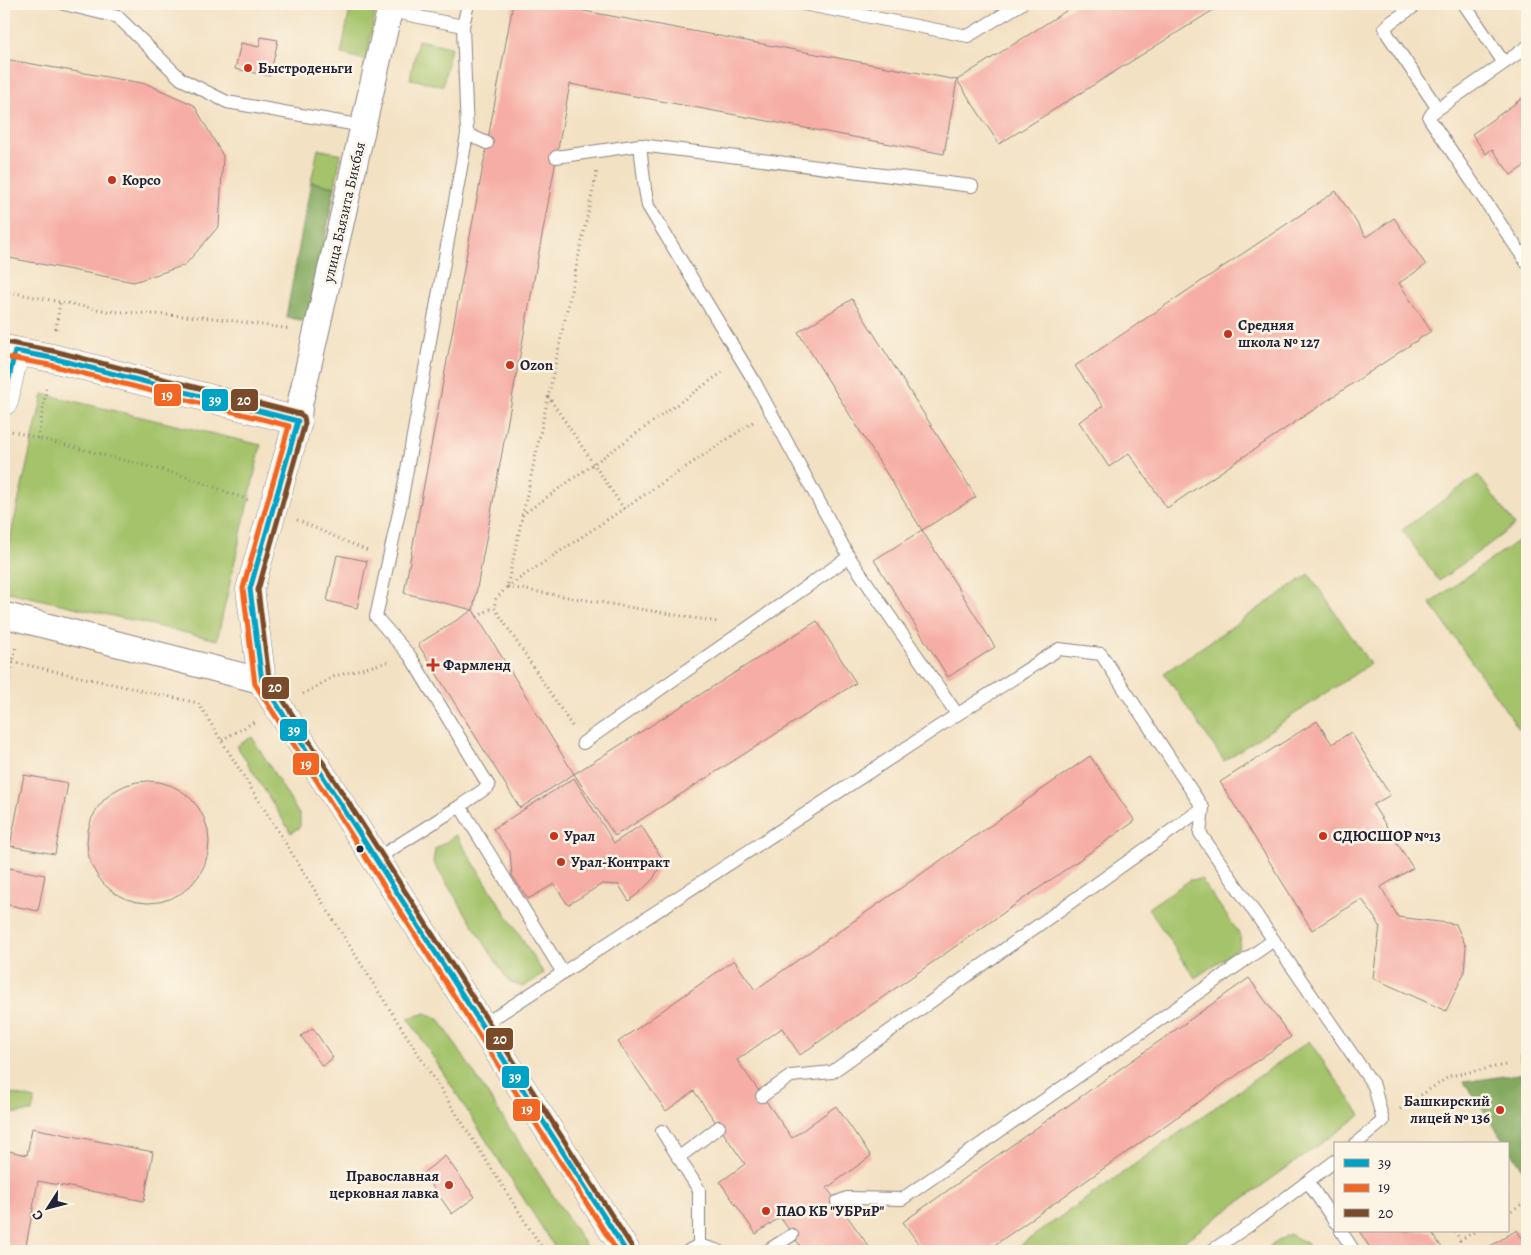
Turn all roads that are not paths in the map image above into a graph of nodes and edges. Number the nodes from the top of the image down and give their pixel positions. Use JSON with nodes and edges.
{"nodes":[{"id":1,"x":64,"y":4,"type":"edge"},
{"id":2,"x":468,"y":4,"type":"edge"},
{"id":3,"x":803,"y":4,"type":"edge"},
{"id":4,"x":1418,"y":4,"type":"edge"},
{"id":5,"x":1464,"y":4,"type":"edge"},
{"id":6,"x":1013,"y":6,"type":"edge"},
{"id":7,"x":390,"y":7,"type":"edge"},
{"id":8,"x":463,"y":26,"type":"junction"},
{"id":9,"x":1527,"y":47,"type":"edge"},
{"id":10,"x":1504,"y":63,"type":"junction"},
{"id":11,"x":1438,"y":109,"type":"junction"},
{"id":12,"x":363,"y":126,"type":"junction"},
{"id":13,"x":467,"y":134,"type":"junction"},
{"id":14,"x":487,"y":143,"type":"dead end"},
{"id":15,"x":640,"y":145,"type":"junction"},
{"id":16,"x":556,"y":157,"type":"dead end"},
{"id":17,"x":972,"y":186,"type":"dead end"},
{"id":18,"x":1525,"y":256,"type":"edge"},
{"id":19,"x":9,"y":350,"type":"edge"},
{"id":20,"x":4,"y":402,"type":"edge"},
{"id":21,"x":298,"y":421,"type":"junction"},
{"id":22,"x":849,"y":556,"type":"junction"},
{"id":23,"x":12,"y":617,"type":"edge"},
{"id":24,"x":262,"y":681,"type":"junction"},
{"id":25,"x":957,"y":714,"type":"junction"},
{"id":26,"x":583,"y":743,"type":"road end"},
{"id":27,"x":460,"y":806,"type":"junction"},
{"id":28,"x":1203,"y":808,"type":"junction"},
{"id":29,"x":376,"y":859,"type":"junction"},
{"id":30,"x":1274,"y":940,"type":"junction"},
{"id":31,"x":563,"y":973,"type":"junction"},
{"id":32,"x":482,"y":1026,"type":"junction"},
{"id":33,"x":762,"y":1096,"type":"dead end"},
{"id":34,"x":719,"y":1127,"type":"dead end"},
{"id":35,"x":662,"y":1132,"type":"dead end"},
{"id":36,"x":1357,"y":1142,"type":"edge"},
{"id":37,"x":678,"y":1158,"type":"junction"},
{"id":38,"x":1334,"y":1162,"type":"edge"},
{"id":39,"x":1308,"y":1182,"type":"junction"},
{"id":40,"x":837,"y":1202,"type":"dead end"},
{"id":41,"x":1334,"y":1221,"type":"edge"},
{"id":42,"x":1342,"y":1232,"type":"edge"},
{"id":43,"x":792,"y":1235,"type":"dead end"},
{"id":44,"x":693,"y":1248,"type":"edge"},
{"id":45,"x":626,"y":1251,"type":"edge"},
{"id":46,"x":719,"y":1251,"type":"edge"},
{"id":47,"x":767,"y":1251,"type":"edge"},
{"id":48,"x":1211,"y":1251,"type":"edge"},
{"id":49,"x":1354,"y":1251,"type":"edge"}],
"edges":[{"from":1,"to":12,"type":"lane"},
{"from":2,"to":8,"type":"lane"},
{"from":3,"to":6,"type":"lane"},
{"from":4,"to":11,"type":"lane"},
{"from":5,"to":10,"type":"lane"},
{"from":7,"to":8,"type":"lane"},
{"from":7,"to":12,"type":"street","name":"улица Баязита Бикбая"},
{"from":8,"to":13,"type":"lane"},
{"from":9,"to":10,"type":"lane"},
{"from":10,"to":11,"type":"lane"},
{"from":11,"to":18,"type":"lane"},
{"from":12,"to":21,"type":"street","name":"улица Баязита Бикбая"},
{"from":13,"to":14,"type":"lane"},
{"from":13,"to":27,"type":"lane"},
{"from":15,"to":16,"type":"lane"},
{"from":15,"to":17,"type":"lane"},
{"from":15,"to":22,"type":"lane"},
{"from":19,"to":20,"type":"main road"},
{"from":19,"to":21,"type":"main road"},
{"from":21,"to":24,"type":"main road"},
{"from":22,"to":25,"type":"lane"},
{"from":22,"to":26,"type":"lane"},
{"from":23,"to":24,"type":"street"},
{"from":24,"to":29,"type":"main road"},
{"from":25,"to":28,"type":"lane"},
{"from":25,"to":31,"type":"lane"},
{"from":27,"to":29,"type":"lane"},
{"from":27,"to":31,"type":"lane"},
{"from":28,"to":30,"type":"lane"},
{"from":28,"to":33,"type":"lane"},
{"from":29,"to":32,"type":"main road"},
{"from":30,"to":36,"type":"lane"},
{"from":30,"to":40,"type":"lane"},
{"from":31,"to":32,"type":"lane"},
{"from":32,"to":45,"type":"main road"},
{"from":34,"to":37,"type":"lane"},
{"from":35,"to":37,"type":"lane"},
{"from":37,"to":44,"type":"lane"},
{"from":38,"to":39,"type":"lane"},
{"from":39,"to":41,"type":"lane"},
{"from":39,"to":48,"type":"lane"},
{"from":42,"to":49,"type":"lane"},
{"from":43,"to":47,"type":"lane"},
{"from":44,"to":46,"type":"lane"}]}
